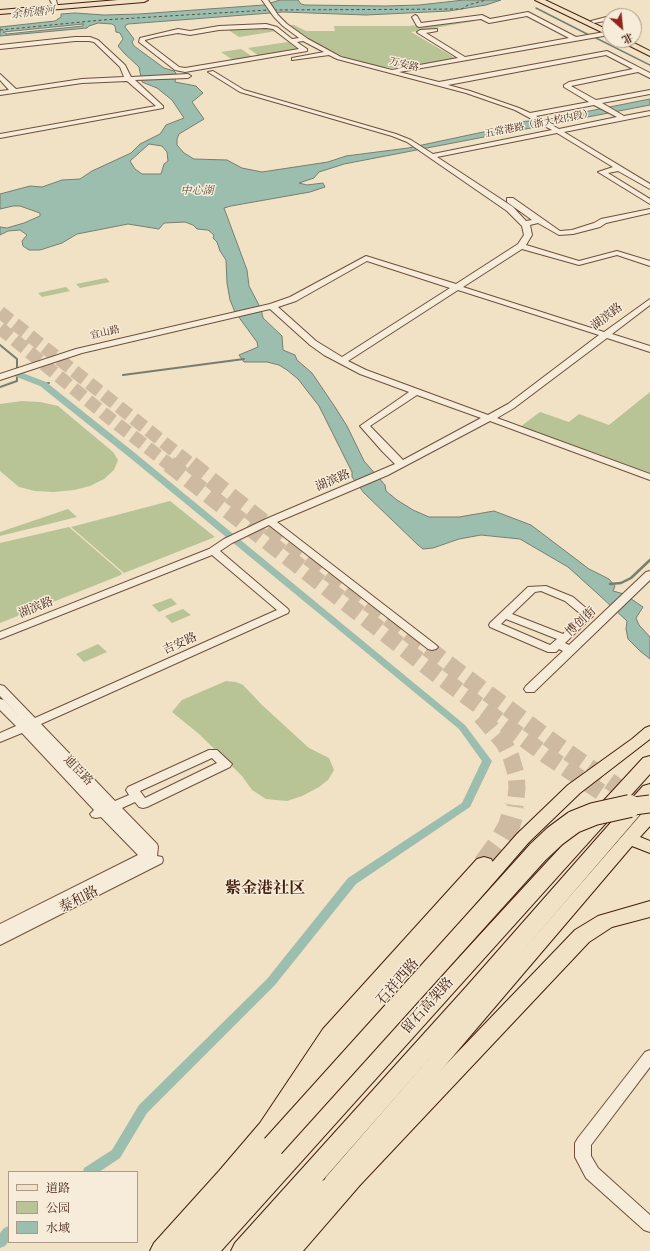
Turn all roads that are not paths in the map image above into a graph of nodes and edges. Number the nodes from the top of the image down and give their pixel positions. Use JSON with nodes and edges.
{"nodes":[{"id":1,"x":108,"y":0,"type":"edge"},
{"id":2,"x":144,"y":0,"type":"edge"},
{"id":3,"x":539,"y":0,"type":"edge"},
{"id":4,"x":549,"y":0,"type":"edge"},
{"id":5,"x":266,"y":1,"type":"edge"},
{"id":6,"x":55,"y":4,"type":"edge"},
{"id":7,"x":0,"y":9,"type":"edge"},
{"id":8,"x":563,"y":9,"type":"junction"},
{"id":9,"x":0,"y":12,"type":"edge"},
{"id":10,"x":415,"y":17,"type":"dead end"},
{"id":11,"x":602,"y":20,"type":"edge"},
{"id":12,"x":489,"y":21,"type":"junction"},
{"id":13,"x":594,"y":21,"type":"junction"},
{"id":14,"x":602,"y":26,"type":"edge"},
{"id":15,"x":602,"y":28,"type":"edge"},
{"id":16,"x":602,"y":34,"type":"edge"},
{"id":17,"x":304,"y":39,"type":"junction"},
{"id":18,"x":575,"y":39,"type":"junction"},
{"id":19,"x":291,"y":41,"type":"junction"},
{"id":20,"x":0,"y":47,"type":"edge"},
{"id":21,"x":638,"y":48,"type":"edge"},
{"id":22,"x":329,"y":53,"type":"junction"},
{"id":23,"x":650,"y":54,"type":"edge"},
{"id":24,"x":464,"y":59,"type":"junction"},
{"id":25,"x":639,"y":70,"type":"junction"},
{"id":26,"x":211,"y":72,"type":"junction"},
{"id":27,"x":390,"y":72,"type":"junction"},
{"id":28,"x":0,"y":76,"type":"edge"},
{"id":29,"x":650,"y":76,"type":"edge"},
{"id":30,"x":132,"y":78,"type":"junction"},
{"id":31,"x":437,"y":84,"type":"junction"},
{"id":32,"x":22,"y":90,"type":"junction"},
{"id":33,"x":14,"y":91,"type":"junction"},
{"id":34,"x":650,"y":92,"type":"edge"},
{"id":35,"x":0,"y":94,"type":"edge"},
{"id":36,"x":594,"y":102,"type":"junction"},
{"id":37,"x":650,"y":112,"type":"edge"},
{"id":38,"x":533,"y":116,"type":"junction"},
{"id":39,"x":623,"y":118,"type":"junction"},
{"id":40,"x":558,"y":131,"type":"junction"},
{"id":41,"x":0,"y":136,"type":"edge"},
{"id":42,"x":430,"y":154,"type":"junction"},
{"id":43,"x":620,"y":168,"type":"junction"},
{"id":44,"x":650,"y":187,"type":"edge"},
{"id":45,"x":509,"y":199,"type":"dead end"},
{"id":46,"x":650,"y":202,"type":"edge"},
{"id":47,"x":650,"y":211,"type":"edge"},
{"id":48,"x":539,"y":221,"type":"junction"},
{"id":49,"x":525,"y":223,"type":"junction"},
{"id":50,"x":521,"y":246,"type":"junction"},
{"id":51,"x":650,"y":264,"type":"edge"},
{"id":52,"x":458,"y":287,"type":"junction"},
{"id":53,"x":650,"y":301,"type":"edge"},
{"id":54,"x":270,"y":307,"type":"junction"},
{"id":55,"x":605,"y":335,"type":"junction"},
{"id":56,"x":650,"y":350,"type":"edge"},
{"id":57,"x":342,"y":361,"type":"junction"},
{"id":58,"x":0,"y":377,"type":"edge"},
{"id":59,"x":415,"y":392,"type":"junction"},
{"id":60,"x":489,"y":419,"type":"junction"},
{"id":61,"x":402,"y":465,"type":"junction"},
{"id":62,"x":650,"y":476,"type":"edge"},
{"id":63,"x":270,"y":521,"type":"junction"},
{"id":64,"x":213,"y":551,"type":"junction"},
{"id":65,"x":650,"y":574,"type":"edge"},
{"id":66,"x":505,"y":615,"type":"junction"},
{"id":67,"x":0,"y":636,"type":"edge"},
{"id":68,"x":561,"y":641,"type":"junction"},
{"id":69,"x":432,"y":647,"type":"dead end"},
{"id":70,"x":571,"y":650,"type":"junction"},
{"id":71,"x":0,"y":689,"type":"edge"},
{"id":72,"x":530,"y":689,"type":"dead end"},
{"id":73,"x":0,"y":703,"type":"edge"},
{"id":74,"x":27,"y":726,"type":"junction"},
{"id":75,"x":650,"y":731,"type":"edge"},
{"id":76,"x":0,"y":738,"type":"edge"},
{"id":77,"x":650,"y":762,"type":"edge"},
{"id":78,"x":650,"y":791,"type":"edge"},
{"id":79,"x":137,"y":796,"type":"junction"},
{"id":80,"x":650,"y":804,"type":"edge"},
{"id":81,"x":104,"y":811,"type":"junction"},
{"id":82,"x":650,"y":815,"type":"edge"},
{"id":83,"x":630,"y":839,"type":"junction"},
{"id":84,"x":650,"y":847,"type":"edge"},
{"id":85,"x":152,"y":857,"type":"junction"},
{"id":86,"x":484,"y":864,"type":"tunnel mouth"},
{"id":87,"x":650,"y":909,"type":"edge"},
{"id":88,"x":0,"y":930,"type":"edge"},
{"id":89,"x":0,"y":940,"type":"edge"},
{"id":90,"x":650,"y":1056,"type":"edge"},
{"id":91,"x":271,"y":1138,"type":"junction"},
{"id":92,"x":329,"y":1189,"type":"junction"},
{"id":93,"x":650,"y":1225,"type":"edge"},
{"id":94,"x":163,"y":1251,"type":"edge"},
{"id":95,"x":185,"y":1251,"type":"edge"},
{"id":96,"x":205,"y":1251,"type":"edge"},
{"id":97,"x":244,"y":1251,"type":"edge"},
{"id":98,"x":263,"y":1251,"type":"edge"},
{"id":99,"x":277,"y":1251,"type":"edge"},
{"id":100,"x":287,"y":1251,"type":"edge"}],
"edges":[{"from":1,"to":6,"type":"main road"},
{"from":2,"to":6,"type":"main road"},
{"from":3,"to":8,"type":"main road"},
{"from":4,"to":8,"type":"main road"},
{"from":5,"to":17,"type":"street","name":"万安路"},
{"from":6,"to":7,"type":"main road"},
{"from":6,"to":9,"type":"main road"},
{"from":8,"to":13,"type":"main road"},
{"from":8,"to":15,"type":"main road"},
{"from":10,"to":12,"type":"street"},
{"from":11,"to":13,"type":"street"},
{"from":12,"to":18,"type":"street"},
{"from":12,"to":24,"type":"street"},
{"from":13,"to":14,"type":"main road"},
{"from":16,"to":18,"type":"street"},
{"from":17,"to":19,"type":"street"},
{"from":17,"to":22,"type":"street","name":"万安路"},
{"from":18,"to":24,"type":"street"},
{"from":19,"to":19,"type":"street"},
{"from":20,"to":30,"type":"street"},
{"from":21,"to":23,"type":"main road"},
{"from":22,"to":26,"type":"street"},
{"from":22,"to":27,"type":"street","name":"万安路"},
{"from":24,"to":27,"type":"street"},
{"from":25,"to":29,"type":"street"},
{"from":25,"to":31,"type":"street"},
{"from":25,"to":36,"type":"street"},
{"from":26,"to":30,"type":"street"},
{"from":26,"to":42,"type":"street"},
{"from":27,"to":31,"type":"street","name":"万安路"},
{"from":28,"to":33,"type":"street"},
{"from":30,"to":32,"type":"street"},
{"from":30,"to":41,"type":"street"},
{"from":31,"to":38,"type":"street","name":"万安路"},
{"from":32,"to":33,"type":"street"},
{"from":32,"to":35,"type":"street"},
{"from":33,"to":35,"type":"street"},
{"from":34,"to":36,"type":"street"},
{"from":36,"to":38,"type":"street"},
{"from":36,"to":39,"type":"street"},
{"from":37,"to":39,"type":"street","name":"五常港路（浙大校内段）"},
{"from":38,"to":40,"type":"street","name":"万安路"},
{"from":39,"to":40,"type":"street","name":"五常港路（浙大校内段）"},
{"from":40,"to":42,"type":"street","name":"五常港路（浙大校内段）"},
{"from":40,"to":43,"type":"street","name":"万安路"},
{"from":42,"to":49,"type":"street"},
{"from":43,"to":44,"type":"street","name":"万安路"},
{"from":43,"to":46,"type":"street"},
{"from":45,"to":48,"type":"street"},
{"from":47,"to":48,"type":"street"},
{"from":48,"to":49,"type":"street"},
{"from":49,"to":50,"type":"street"},
{"from":50,"to":51,"type":"street"},
{"from":50,"to":52,"type":"street"},
{"from":52,"to":54,"type":"street","name":"宜山路"},
{"from":52,"to":55,"type":"street","name":"宜山路"},
{"from":52,"to":57,"type":"street"},
{"from":53,"to":55,"type":"street","name":"湖滨路"},
{"from":54,"to":57,"type":"street"},
{"from":54,"to":58,"type":"street","name":"宜山路"},
{"from":55,"to":56,"type":"street","name":"宜山路"},
{"from":55,"to":60,"type":"street","name":"湖滨路"},
{"from":57,"to":59,"type":"street"},
{"from":59,"to":60,"type":"street"},
{"from":59,"to":61,"type":"street"},
{"from":60,"to":61,"type":"street","name":"湖滨路"},
{"from":60,"to":62,"type":"street"},
{"from":61,"to":63,"type":"street","name":"湖滨路"},
{"from":63,"to":64,"type":"street","name":"湖滨路"},
{"from":63,"to":69,"type":"street"},
{"from":64,"to":67,"type":"street","name":"湖滨路"},
{"from":64,"to":74,"type":"street","name":"吉安路"},
{"from":65,"to":70,"type":"street","name":"博创街"},
{"from":66,"to":68,"type":"street"},
{"from":66,"to":68,"type":"street"},
{"from":66,"to":68,"type":"street"},
{"from":68,"to":70,"type":"street"},
{"from":70,"to":72,"type":"street","name":"博创街"},
{"from":71,"to":74,"type":"street","name":"迪臣路"},
{"from":73,"to":74,"type":"street","name":"迪臣路"},
{"from":74,"to":76,"type":"street","name":"吉安路"},
{"from":74,"to":81,"type":"street","name":"迪臣路"},
{"from":75,"to":91,"type":"main road","name":"石祥西路"},
{"from":77,"to":96,"type":"highway","name":"留石高架路"},
{"from":78,"to":97,"type":"highway","name":"留石高架路"},
{"from":79,"to":79,"type":"street"},
{"from":79,"to":81,"type":"street"},
{"from":80,"to":91,"type":"highway","bridge":true},
{"from":81,"to":85,"type":"street","name":"迪臣路"},
{"from":82,"to":83,"type":"main road"},
{"from":83,"to":84,"type":"main road"},
{"from":83,"to":92,"type":"main road"},
{"from":85,"to":88,"type":"street","name":"泰和路"},
{"from":85,"to":89,"type":"street","name":"泰和路"},
{"from":86,"to":91,"type":"highway"},
{"from":87,"to":100,"type":"highway"},
{"from":90,"to":93,"type":"street"},
{"from":91,"to":94,"type":"highway","name":"石祥西路"},
{"from":91,"to":95,"type":"highway"},
{"from":92,"to":98,"type":"highway"},
{"from":92,"to":99,"type":"main road"}]}
